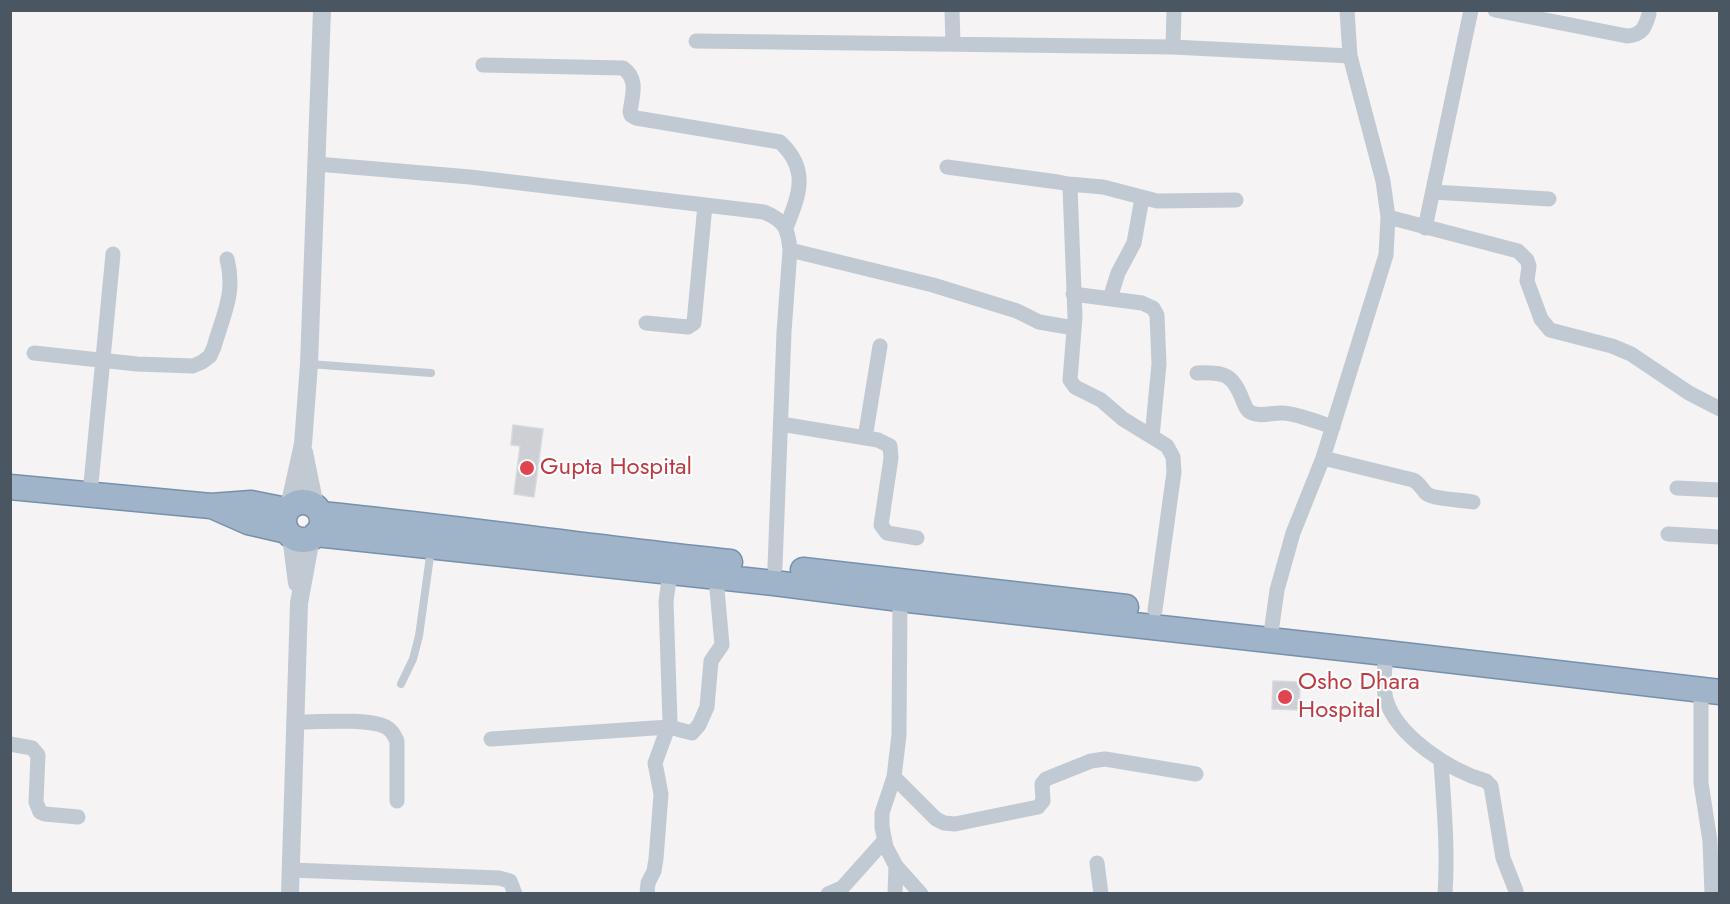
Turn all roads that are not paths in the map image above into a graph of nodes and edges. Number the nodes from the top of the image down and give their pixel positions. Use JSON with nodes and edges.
{"nodes":[{"id":1,"x":322,"y":10,"type":"edge"},
{"id":2,"x":952,"y":10,"type":"edge"},
{"id":3,"x":1174,"y":10,"type":"edge"},
{"id":4,"x":1347,"y":10,"type":"edge"},
{"id":5,"x":1472,"y":10,"type":"edge"},
{"id":6,"x":1495,"y":10,"type":"edge"},
{"id":7,"x":1533,"y":14,"type":"edge"},
{"id":8,"x":1649,"y":14,"type":"dead end"},
{"id":9,"x":696,"y":41,"type":"dead end"},
{"id":10,"x":953,"y":44,"type":"junction"},
{"id":11,"x":1173,"y":47,"type":"junction"},
{"id":12,"x":1350,"y":56,"type":"junction"},
{"id":13,"x":483,"y":65,"type":"dead end"},
{"id":14,"x":317,"y":164,"type":"junction"},
{"id":15,"x":946,"y":167,"type":"dead end"},
{"id":16,"x":1068,"y":184,"type":"junction"},
{"id":17,"x":1433,"y":192,"type":"junction"},
{"id":18,"x":1142,"y":198,"type":"junction"},
{"id":19,"x":1549,"y":199,"type":"dead end"},
{"id":20,"x":1236,"y":200,"type":"dead end"},
{"id":21,"x":705,"y":205,"type":"junction"},
{"id":22,"x":1388,"y":217,"type":"junction"},
{"id":23,"x":786,"y":228,"type":"junction"},
{"id":24,"x":1425,"y":228,"type":"junction"},
{"id":25,"x":790,"y":250,"type":"junction"},
{"id":26,"x":113,"y":254,"type":"dead end"},
{"id":27,"x":227,"y":259,"type":"dead end"},
{"id":28,"x":1073,"y":294,"type":"junction"},
{"id":29,"x":1110,"y":298,"type":"junction"},
{"id":30,"x":646,"y":323,"type":"dead end"},
{"id":31,"x":1074,"y":328,"type":"junction"},
{"id":32,"x":880,"y":346,"type":"dead end"},
{"id":33,"x":34,"y":353,"type":"dead end"},
{"id":34,"x":102,"y":361,"type":"junction"},
{"id":35,"x":309,"y":364,"type":"junction"},
{"id":36,"x":431,"y":373,"type":"dead end"},
{"id":37,"x":1197,"y":374,"type":"dead end"},
{"id":38,"x":1719,"y":409,"type":"edge"},
{"id":39,"x":781,"y":424,"type":"junction"},
{"id":40,"x":1333,"y":427,"type":"junction"},
{"id":41,"x":1152,"y":437,"type":"junction"},
{"id":42,"x":865,"y":438,"type":"junction"},
{"id":43,"x":303,"y":444,"type":"junction"},
{"id":44,"x":1323,"y":458,"type":"junction"},
{"id":45,"x":10,"y":486,"type":"edge"},
{"id":46,"x":1677,"y":488,"type":"dead end"},
{"id":47,"x":1719,"y":490,"type":"edge"},
{"id":48,"x":90,"y":494,"type":"junction"},
{"id":49,"x":1473,"y":502,"type":"dead end"},
{"id":50,"x":302,"y":522,"type":"junction"},
{"id":51,"x":1668,"y":534,"type":"dead end"},
{"id":52,"x":1719,"y":537,"type":"edge"},
{"id":53,"x":916,"y":538,"type":"dead end"},
{"id":54,"x":431,"y":546,"type":"junction"},
{"id":55,"x":775,"y":567,"type":"junction"},
{"id":56,"x":670,"y":573,"type":"junction"},
{"id":57,"x":716,"y":578,"type":"junction"},
{"id":58,"x":900,"y":599,"type":"junction"},
{"id":59,"x":1155,"y":610,"type":"junction"},
{"id":60,"x":1271,"y":632,"type":"junction"},
{"id":61,"x":1386,"y":653,"type":"junction"},
{"id":62,"x":401,"y":684,"type":"dead end"},
{"id":63,"x":1713,"y":686,"type":"edge"},
{"id":64,"x":295,"y":722,"type":"junction"},
{"id":65,"x":669,"y":727,"type":"junction"},
{"id":66,"x":490,"y":739,"type":"dead end"},
{"id":67,"x":10,"y":744,"type":"edge"},
{"id":68,"x":1441,"y":762,"type":"junction"},
{"id":69,"x":1196,"y":774,"type":"dead end"},
{"id":70,"x":894,"y":777,"type":"junction"},
{"id":71,"x":398,"y":801,"type":"dead end"},
{"id":72,"x":78,"y":817,"type":"dead end"},
{"id":73,"x":884,"y":841,"type":"junction"},
{"id":74,"x":1097,"y":863,"type":"dead end"},
{"id":75,"x":896,"y":866,"type":"junction"},
{"id":76,"x":291,"y":870,"type":"junction"},
{"id":77,"x":1516,"y":891,"type":"dead end"},
{"id":78,"x":290,"y":894,"type":"edge"},
{"id":79,"x":515,"y":894,"type":"edge"},
{"id":80,"x":647,"y":894,"type":"edge"},
{"id":81,"x":828,"y":894,"type":"edge"},
{"id":82,"x":895,"y":894,"type":"edge"},
{"id":83,"x":921,"y":894,"type":"edge"},
{"id":84,"x":1101,"y":894,"type":"edge"},
{"id":85,"x":1445,"y":894,"type":"edge"},
{"id":86,"x":1712,"y":894,"type":"edge"}],
"edges":[{"from":1,"to":14,"type":"street"},
{"from":2,"to":10,"type":"street"},
{"from":3,"to":11,"type":"street"},
{"from":4,"to":12,"type":"street"},
{"from":5,"to":17,"type":"street"},
{"from":6,"to":7,"type":"street"},
{"from":7,"to":8,"type":"street"},
{"from":9,"to":10,"type":"street"},
{"from":10,"to":11,"type":"street"},
{"from":11,"to":12,"type":"street"},
{"from":12,"to":22,"type":"street"},
{"from":13,"to":23,"type":"street"},
{"from":14,"to":21,"type":"street"},
{"from":14,"to":35,"type":"street"},
{"from":15,"to":16,"type":"street"},
{"from":16,"to":18,"type":"street"},
{"from":16,"to":28,"type":"street"},
{"from":17,"to":19,"type":"street"},
{"from":17,"to":24,"type":"street"},
{"from":18,"to":20,"type":"street"},
{"from":18,"to":29,"type":"street"},
{"from":21,"to":23,"type":"street"},
{"from":21,"to":30,"type":"street"},
{"from":22,"to":24,"type":"street"},
{"from":22,"to":40,"type":"street"},
{"from":23,"to":25,"type":"street"},
{"from":24,"to":38,"type":"street"},
{"from":25,"to":31,"type":"street"},
{"from":25,"to":39,"type":"street"},
{"from":26,"to":34,"type":"street"},
{"from":27,"to":34,"type":"street"},
{"from":28,"to":29,"type":"street"},
{"from":28,"to":31,"type":"street"},
{"from":29,"to":41,"type":"street"},
{"from":31,"to":41,"type":"street"},
{"from":32,"to":42,"type":"street"},
{"from":33,"to":34,"type":"street"},
{"from":34,"to":48,"type":"street"},
{"from":35,"to":36,"type":"lane"},
{"from":35,"to":43,"type":"street"},
{"from":37,"to":40,"type":"street"},
{"from":39,"to":42,"type":"street"},
{"from":39,"to":55,"type":"street"},
{"from":40,"to":44,"type":"street"},
{"from":41,"to":59,"type":"street"},
{"from":42,"to":53,"type":"street"},
{"from":43,"to":50,"type":"street"},
{"from":43,"to":50,"type":"street"},
{"from":44,"to":49,"type":"street"},
{"from":44,"to":60,"type":"street"},
{"from":45,"to":48,"type":"highway"},
{"from":46,"to":47,"type":"street"},
{"from":48,"to":50,"type":"highway"},
{"from":50,"to":54,"type":"highway"},
{"from":50,"to":55,"type":"highway"},
{"from":50,"to":64,"type":"street"},
{"from":51,"to":52,"type":"street"},
{"from":54,"to":56,"type":"highway"},
{"from":54,"to":62,"type":"lane"},
{"from":55,"to":59,"type":"highway"},
{"from":56,"to":57,"type":"highway"},
{"from":56,"to":65,"type":"street"},
{"from":57,"to":58,"type":"highway"},
{"from":57,"to":65,"type":"street"},
{"from":58,"to":60,"type":"highway"},
{"from":58,"to":70,"type":"street"},
{"from":59,"to":60,"type":"highway"},
{"from":60,"to":61,"type":"highway"},
{"from":60,"to":63,"type":"highway"},
{"from":61,"to":63,"type":"highway"},
{"from":61,"to":68,"type":"street"},
{"from":63,"to":86,"type":"street"},
{"from":64,"to":71,"type":"street"},
{"from":64,"to":76,"type":"street"},
{"from":65,"to":66,"type":"street"},
{"from":65,"to":80,"type":"street"},
{"from":67,"to":72,"type":"street"},
{"from":68,"to":77,"type":"street"},
{"from":68,"to":85,"type":"street"},
{"from":69,"to":70,"type":"street"},
{"from":70,"to":73,"type":"street"},
{"from":73,"to":75,"type":"street"},
{"from":73,"to":81,"type":"street"},
{"from":74,"to":84,"type":"street"},
{"from":75,"to":82,"type":"street"},
{"from":75,"to":83,"type":"street"},
{"from":76,"to":78,"type":"street"},
{"from":76,"to":79,"type":"street"}]}
